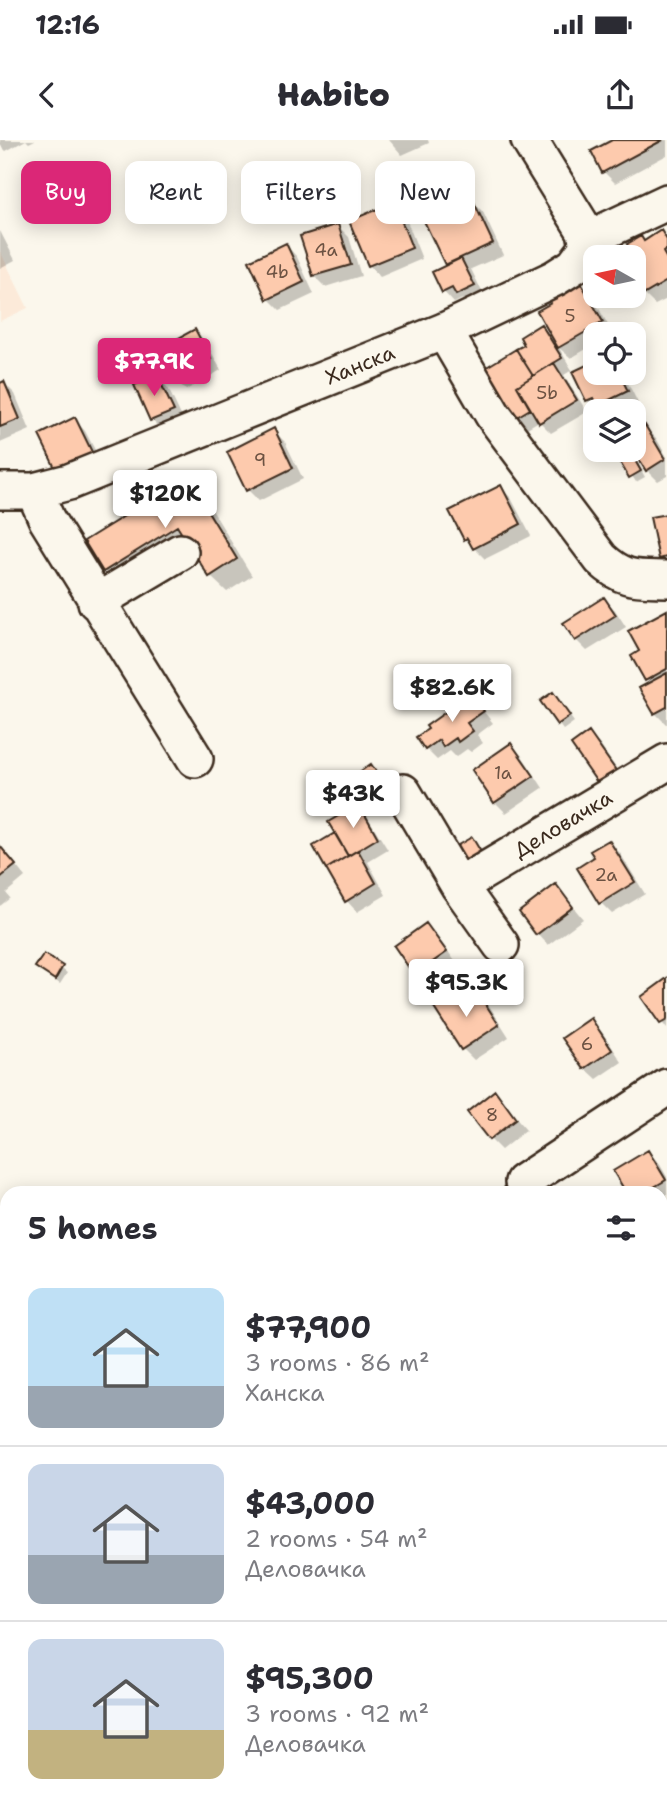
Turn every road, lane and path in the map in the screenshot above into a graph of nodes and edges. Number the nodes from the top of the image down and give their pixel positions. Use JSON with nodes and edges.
{"nodes":[{"id":1,"x":529,"y":140,"type":"edge"},
{"id":2,"x":667,"y":201,"type":"edge"},
{"id":3,"x":588,"y":239,"type":"junction"},
{"id":4,"x":444,"y":331,"type":"junction"},
{"id":5,"x":17,"y":491,"type":"edge"},
{"id":6,"x":180,"y":552,"type":"dead end"},
{"id":7,"x":667,"y":579,"type":"edge"},
{"id":8,"x":96,"y":602,"type":"junction"},
{"id":9,"x":195,"y":760,"type":"dead end"},
{"id":10,"x":667,"y":762,"type":"edge"},
{"id":11,"x":402,"y":792,"type":"dead end"},
{"id":12,"x":459,"y":886,"type":"junction"},
{"id":13,"x":501,"y":945,"type":"dead end"},
{"id":14,"x":667,"y":1087,"type":"edge"},
{"id":15,"x":523,"y":1182,"type":"dead end"}],
"edges":[{"from":1,"to":3,"type":"street"},
{"from":2,"to":3,"type":"street"},
{"from":3,"to":4,"type":"street","name":"Ханска"},
{"from":4,"to":5,"type":"street","name":"Ханска"},
{"from":4,"to":7,"type":"street"},
{"from":5,"to":8,"type":"street"},
{"from":6,"to":8,"type":"street"},
{"from":8,"to":9,"type":"street"},
{"from":10,"to":12,"type":"street","name":"Деловачка"},
{"from":11,"to":12,"type":"street"},
{"from":12,"to":13,"type":"street"},
{"from":14,"to":15,"type":"street"}]}
